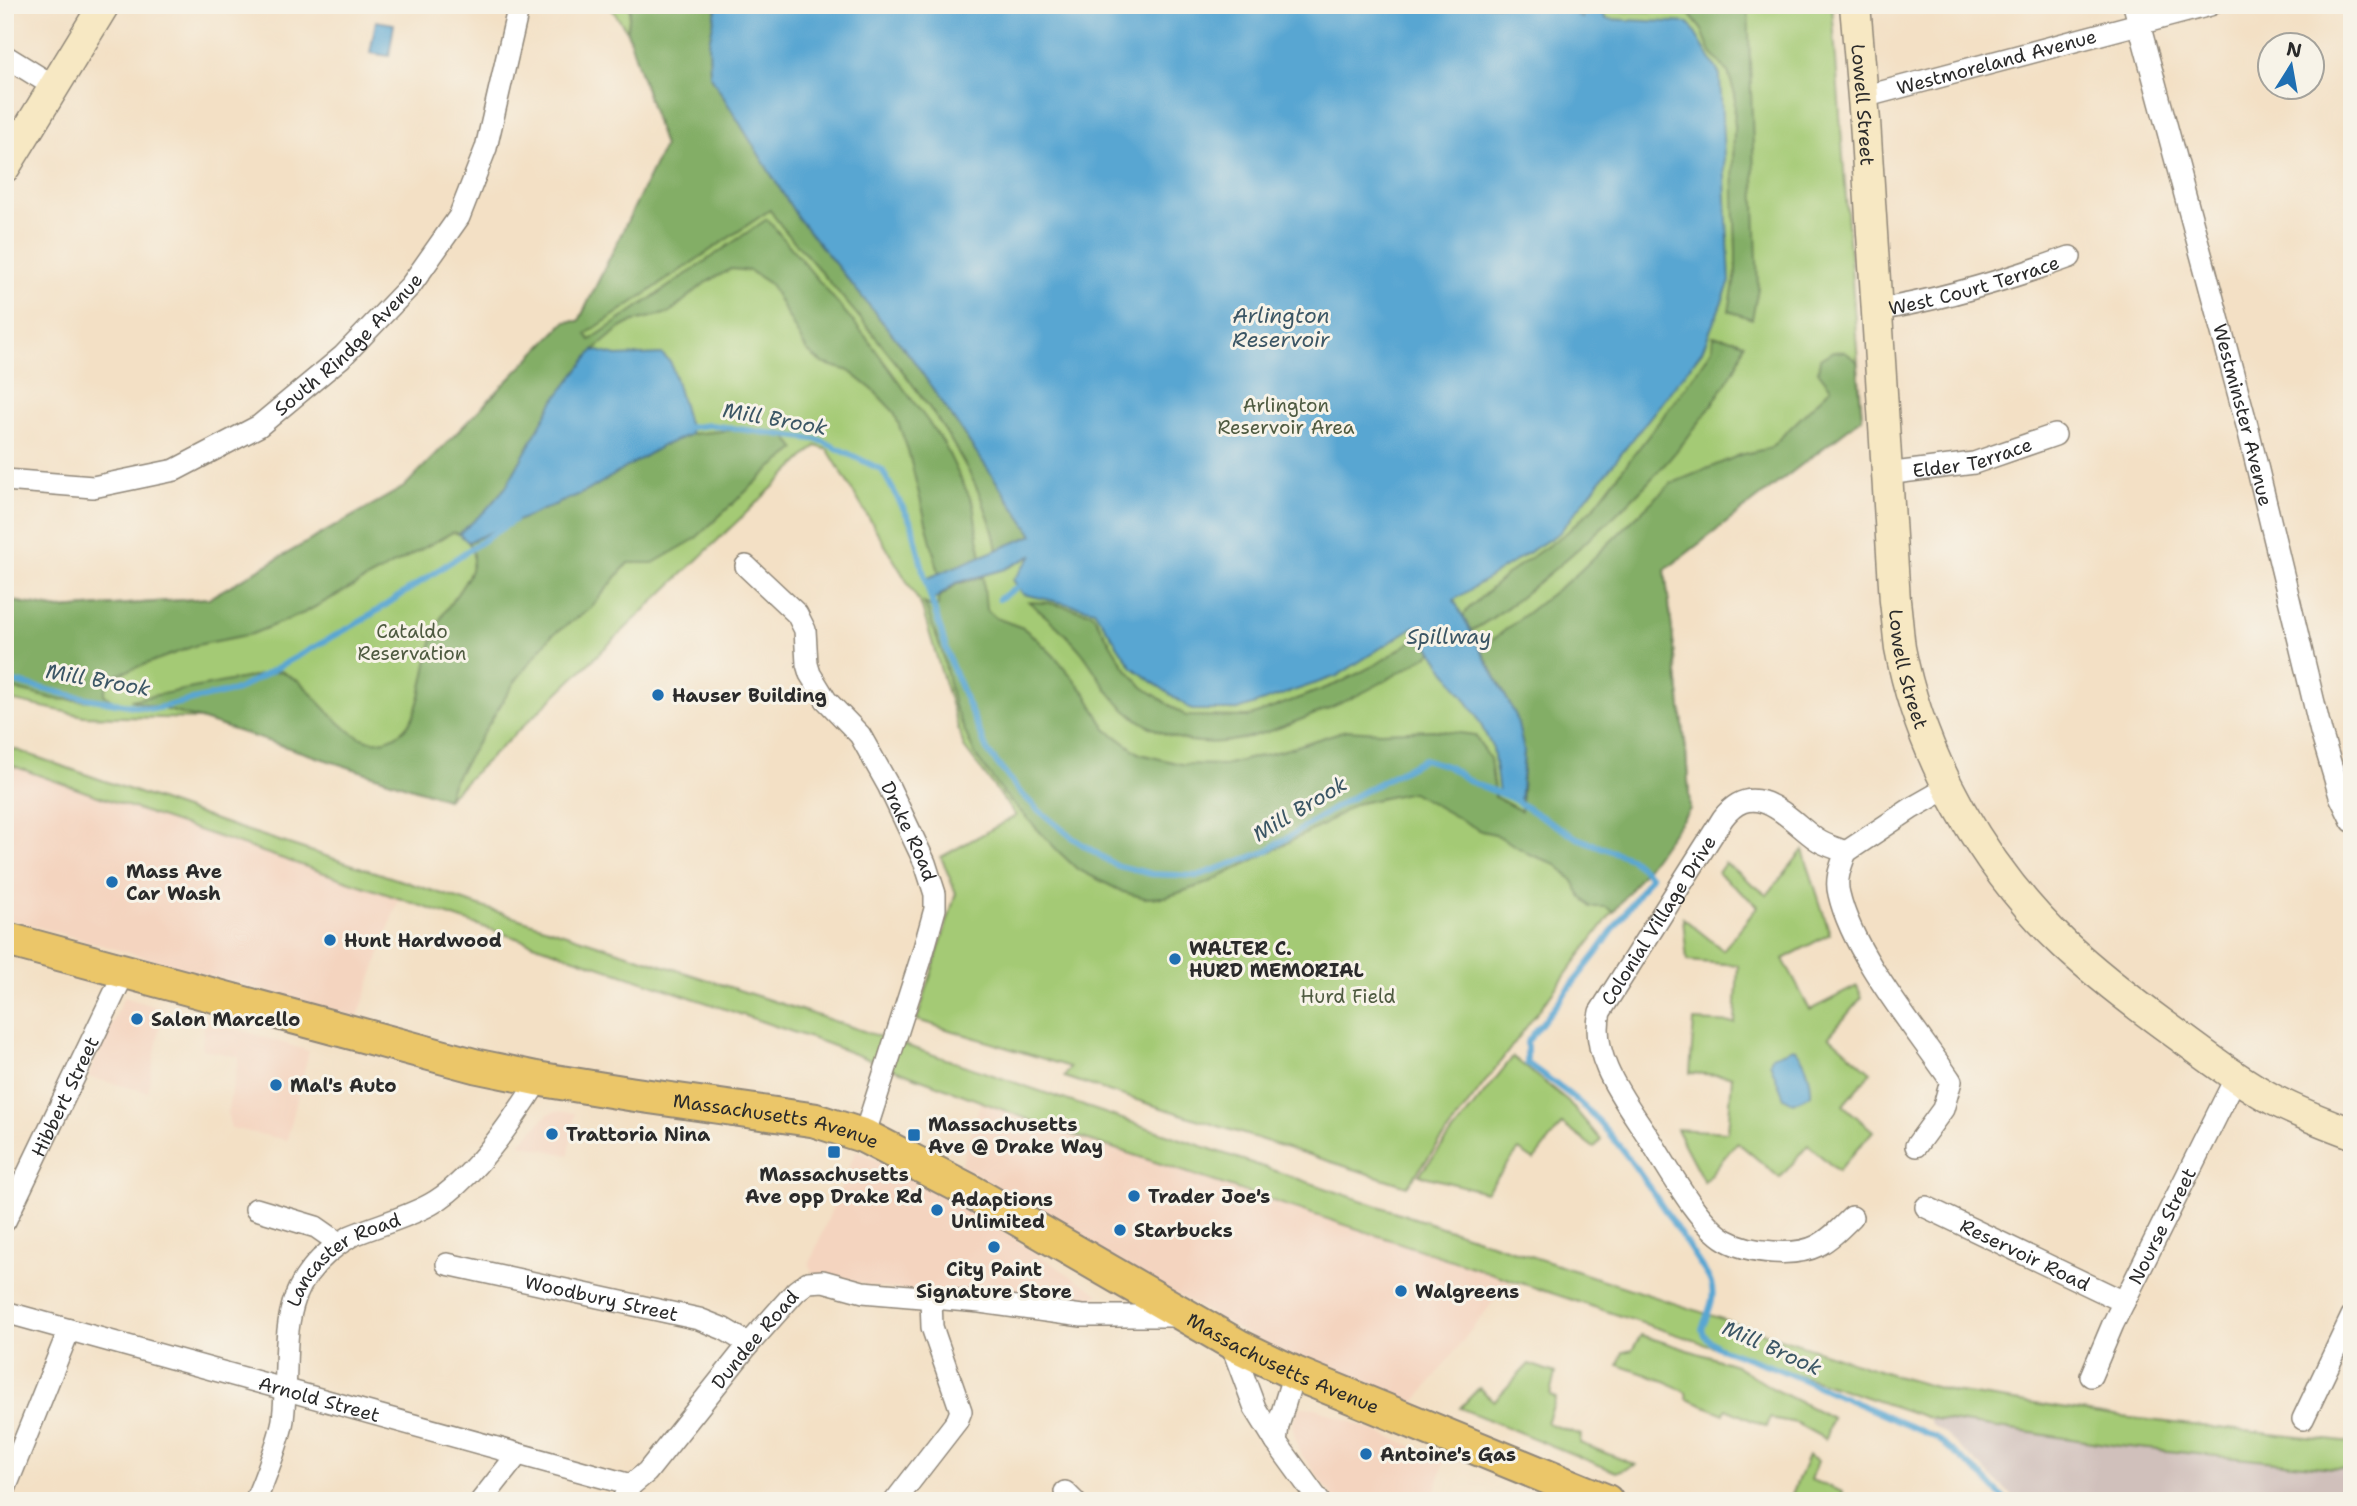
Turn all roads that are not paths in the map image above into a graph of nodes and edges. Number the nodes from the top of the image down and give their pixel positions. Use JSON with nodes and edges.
{"nodes":[{"id":1,"x":104,"y":5,"type":"edge"},
{"id":2,"x":519,"y":5,"type":"edge"},
{"id":3,"x":1855,"y":5,"type":"edge"},
{"id":4,"x":2210,"y":5,"type":"edge"},
{"id":5,"x":2137,"y":14,"type":"edge"},
{"id":6,"x":5,"y":56,"type":"edge"},
{"id":7,"x":55,"y":87,"type":"junction"},
{"id":8,"x":1863,"y":97,"type":"junction"},
{"id":9,"x":5,"y":167,"type":"edge"},
{"id":10,"x":2070,"y":257,"type":"dead end"},
{"id":11,"x":1877,"y":310,"type":"junction"},
{"id":12,"x":2054,"y":435,"type":"dead end"},
{"id":13,"x":1886,"y":474,"type":"junction"},
{"id":14,"x":5,"y":480,"type":"edge"},
{"id":15,"x":746,"y":566,"type":"dead end"},
{"id":16,"x":1949,"y":787,"type":"junction"},
{"id":17,"x":2352,"y":821,"type":"edge"},
{"id":18,"x":1846,"y":852,"type":"junction"},
{"id":19,"x":5,"y":939,"type":"edge"},
{"id":20,"x":125,"y":971,"type":"junction"},
{"id":21,"x":2236,"y":1077,"type":"junction"},
{"id":22,"x":539,"y":1079,"type":"junction"},
{"id":23,"x":2352,"y":1133,"type":"edge"},
{"id":24,"x":864,"y":1136,"type":"junction"},
{"id":25,"x":1916,"y":1146,"type":"dead end"},
{"id":26,"x":1927,"y":1208,"type":"dead end"},
{"id":27,"x":256,"y":1209,"type":"dead end"},
{"id":28,"x":1852,"y":1217,"type":"dead end"},
{"id":29,"x":5,"y":1221,"type":"edge"},
{"id":30,"x":339,"y":1243,"type":"junction"},
{"id":31,"x":447,"y":1264,"type":"dead end"},
{"id":32,"x":931,"y":1298,"type":"junction"},
{"id":33,"x":2124,"y":1302,"type":"junction"},
{"id":34,"x":5,"y":1312,"type":"edge"},
{"id":35,"x":2352,"y":1316,"type":"edge"},
{"id":36,"x":1188,"y":1317,"type":"junction"},
{"id":37,"x":69,"y":1329,"type":"junction"},
{"id":38,"x":1230,"y":1341,"type":"junction"},
{"id":39,"x":749,"y":1344,"type":"junction"},
{"id":40,"x":1294,"y":1373,"type":"junction"},
{"id":41,"x":2091,"y":1376,"type":"dead end"},
{"id":42,"x":283,"y":1389,"type":"junction"},
{"id":43,"x":2303,"y":1419,"type":"dead end"},
{"id":44,"x":1276,"y":1442,"type":"junction"},
{"id":45,"x":518,"y":1454,"type":"junction"},
{"id":46,"x":5,"y":1489,"type":"edge"},
{"id":47,"x":627,"y":1493,"type":"edge"},
{"id":48,"x":255,"y":1501,"type":"edge"},
{"id":49,"x":481,"y":1501,"type":"edge"},
{"id":50,"x":895,"y":1501,"type":"edge"},
{"id":51,"x":1320,"y":1501,"type":"edge"},
{"id":52,"x":1606,"y":1501,"type":"edge"}],
"edges":[{"from":1,"to":7,"type":"main road"},
{"from":2,"to":14,"type":"street","name":"South Rindge Avenue"},
{"from":3,"to":8,"type":"main road","name":"Lowell Street"},
{"from":4,"to":5,"type":"street","name":"Westmoreland Avenue"},
{"from":5,"to":8,"type":"street","name":"Westmoreland Avenue"},
{"from":5,"to":17,"type":"street","name":"Westminster Avenue"},
{"from":6,"to":7,"type":"street"},
{"from":7,"to":9,"type":"main road"},
{"from":8,"to":11,"type":"main road","name":"Lowell Street"},
{"from":10,"to":11,"type":"street","name":"West Court Terrace"},
{"from":11,"to":13,"type":"main road","name":"Lowell Street"},
{"from":12,"to":13,"type":"street","name":"Elder Terrace"},
{"from":13,"to":16,"type":"main road","name":"Lowell Street"},
{"from":15,"to":24,"type":"street","name":"Drake Road"},
{"from":16,"to":18,"type":"street"},
{"from":16,"to":21,"type":"main road","name":"Lowell Street"},
{"from":18,"to":25,"type":"street"},
{"from":18,"to":28,"type":"street","name":"Colonial Village Drive"},
{"from":19,"to":20,"type":"main road","name":"Massachusetts Avenue"},
{"from":20,"to":22,"type":"main road","name":"Massachusetts Avenue"},
{"from":20,"to":29,"type":"street","name":"Hibbert Street"},
{"from":21,"to":23,"type":"main road","name":"Lowell Street"},
{"from":21,"to":33,"type":"street","name":"Nourse Street"},
{"from":22,"to":24,"type":"main road","name":"Massachusetts Avenue"},
{"from":22,"to":30,"type":"street","name":"Lancaster Road"},
{"from":24,"to":36,"type":"main road","name":"Massachusetts Avenue"},
{"from":26,"to":33,"type":"street","name":"Reservoir Road"},
{"from":27,"to":30,"type":"street"},
{"from":30,"to":42,"type":"street","name":"Lancaster Road"},
{"from":31,"to":39,"type":"street","name":"Woodbury Street"},
{"from":32,"to":36,"type":"street","name":"Dundee Road"},
{"from":32,"to":39,"type":"street","name":"Dundee Road"},
{"from":32,"to":50,"type":"street"},
{"from":33,"to":41,"type":"street","name":"Nourse Street"},
{"from":34,"to":37,"type":"street","name":"Arnold Street"},
{"from":35,"to":43,"type":"street"},
{"from":36,"to":38,"type":"main road","name":"Massachusetts Avenue"},
{"from":37,"to":42,"type":"street","name":"Arnold Street"},
{"from":37,"to":46,"type":"street"},
{"from":38,"to":40,"type":"main road","name":"Massachusetts Avenue"},
{"from":38,"to":44,"type":"street"},
{"from":39,"to":47,"type":"street","name":"Dundee Road"},
{"from":40,"to":44,"type":"street"},
{"from":40,"to":52,"type":"main road","name":"Massachusetts Avenue"},
{"from":42,"to":45,"type":"street","name":"Arnold Street"},
{"from":42,"to":48,"type":"street","name":"Lancaster Road"},
{"from":44,"to":51,"type":"street"},
{"from":45,"to":47,"type":"street","name":"Arnold Street"},
{"from":45,"to":49,"type":"street"}]}
